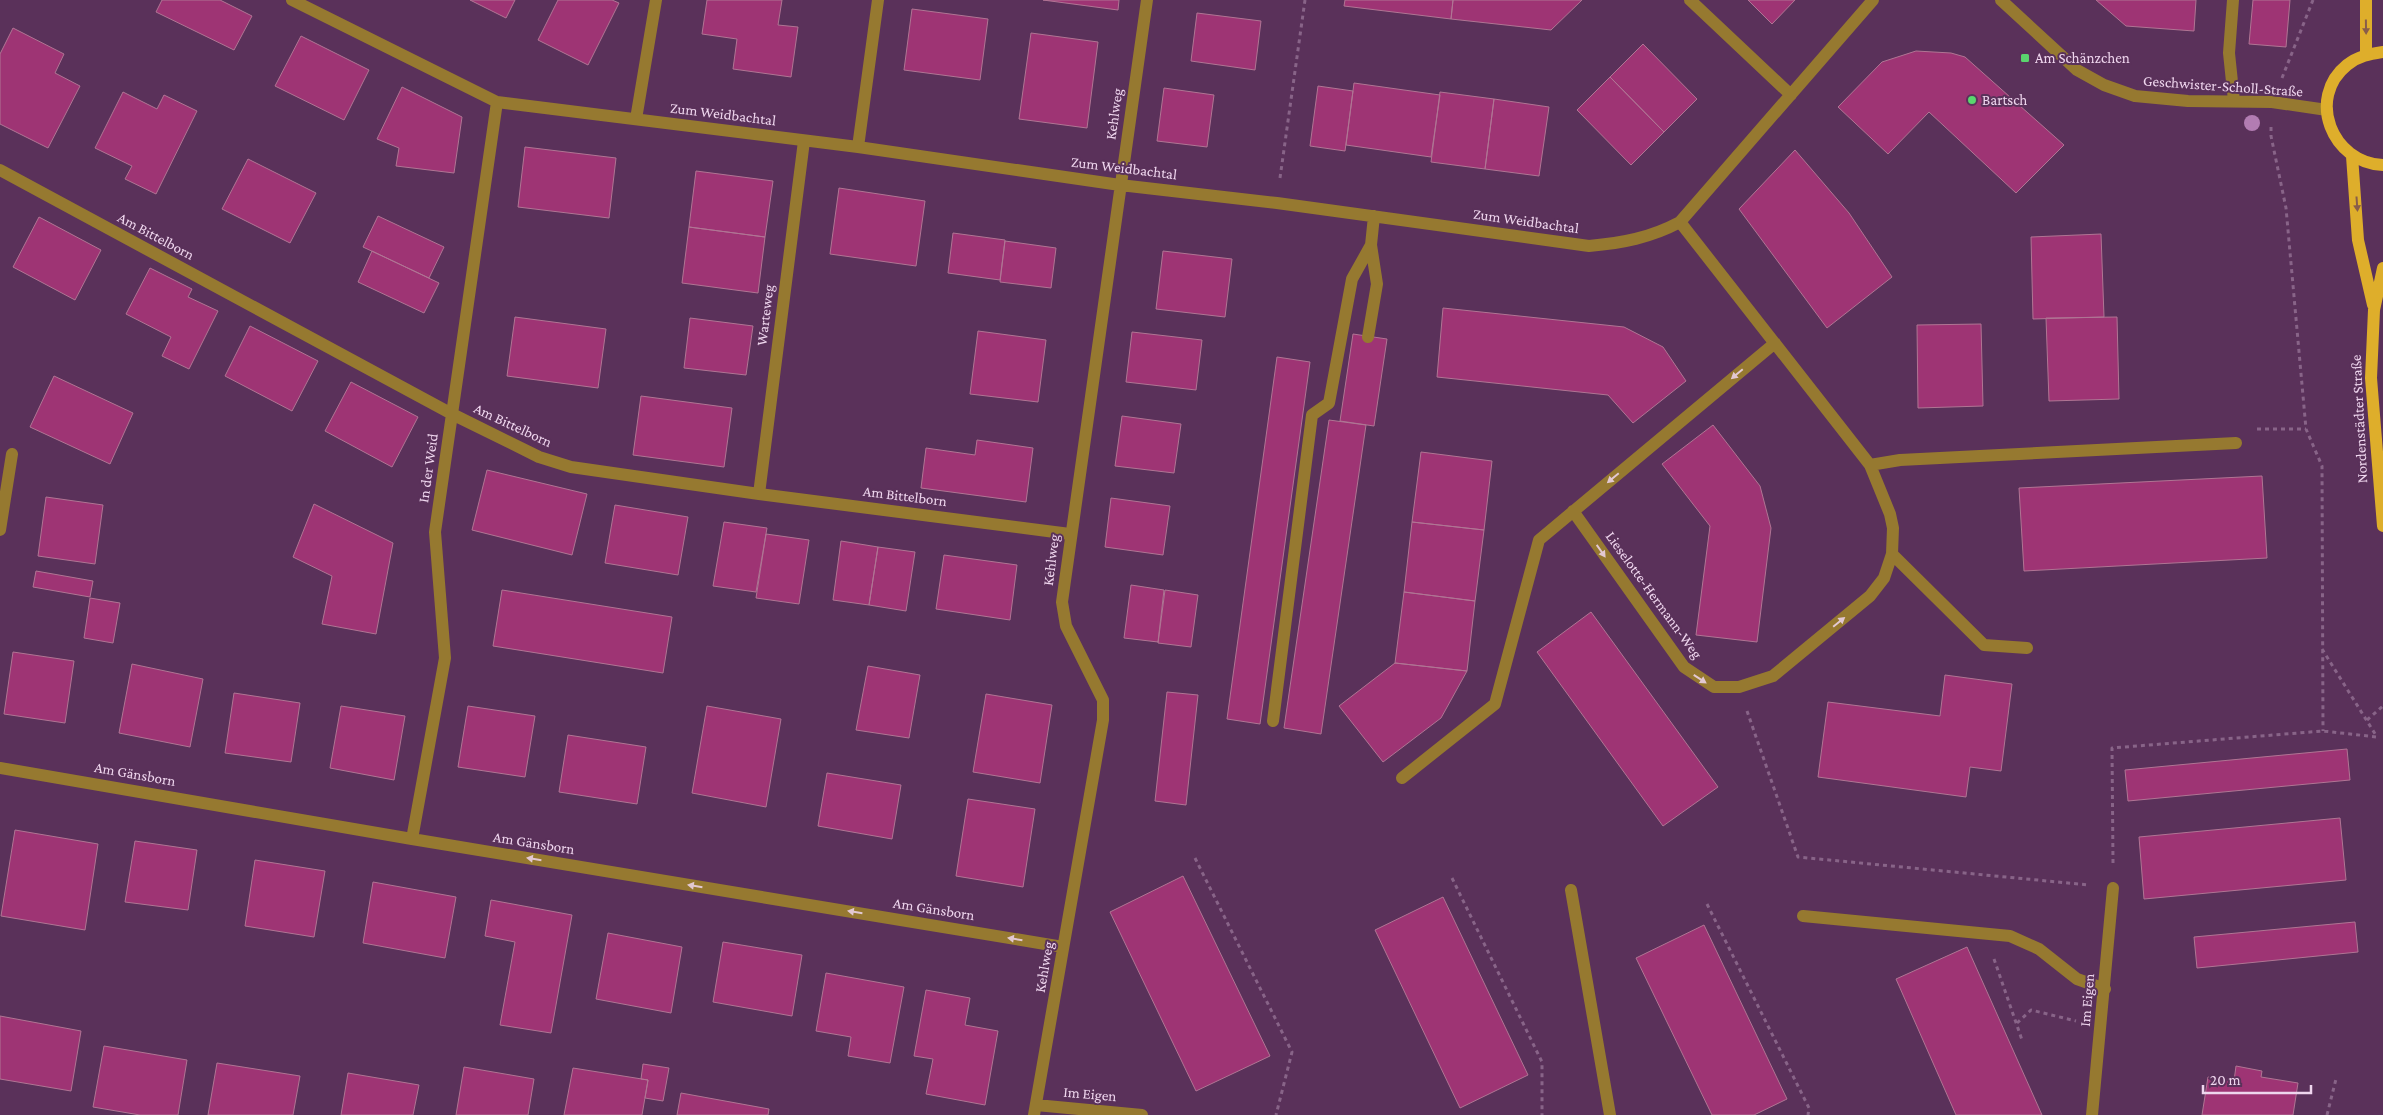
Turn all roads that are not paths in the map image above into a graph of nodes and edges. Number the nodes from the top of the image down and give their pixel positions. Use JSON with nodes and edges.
{"nodes":[{"id":1,"x":292,"y":0,"type":"edge"},
{"id":2,"x":656,"y":0,"type":"edge"},
{"id":3,"x":878,"y":0,"type":"edge"},
{"id":4,"x":1147,"y":0,"type":"edge"},
{"id":5,"x":1690,"y":0,"type":"edge"},
{"id":6,"x":1873,"y":0,"type":"edge"},
{"id":7,"x":2001,"y":0,"type":"edge"},
{"id":8,"x":2233,"y":0,"type":"edge"},
{"id":9,"x":2366,"y":0,"type":"edge"},
{"id":10,"x":2383,"y":52,"type":"edge"},
{"id":11,"x":2366,"y":55,"type":"junction"},
{"id":12,"x":1791,"y":95,"type":"junction"},
{"id":13,"x":2234,"y":101,"type":"junction"},
{"id":14,"x":497,"y":102,"type":"junction"},
{"id":15,"x":2327,"y":110,"type":"junction"},
{"id":16,"x":636,"y":119,"type":"junction"},
{"id":17,"x":804,"y":141,"type":"junction"},
{"id":18,"x":858,"y":147,"type":"junction"},
{"id":19,"x":2352,"y":156,"type":"junction"},
{"id":20,"x":2383,"y":165,"type":"edge"},
{"id":21,"x":0,"y":170,"type":"edge"},
{"id":22,"x":1120,"y":185,"type":"junction"},
{"id":23,"x":1374,"y":216,"type":"junction"},
{"id":24,"x":1680,"y":222,"type":"junction"},
{"id":25,"x":1371,"y":244,"type":"junction"},
{"id":26,"x":2383,"y":268,"type":"edge"},
{"id":27,"x":2374,"y":310,"type":"junction"},
{"id":28,"x":1368,"y":336,"type":"dead end"},
{"id":29,"x":1774,"y":342,"type":"junction"},
{"id":30,"x":452,"y":414,"type":"junction"},
{"id":31,"x":2236,"y":443,"type":"road end"},
{"id":32,"x":12,"y":454,"type":"dead end"},
{"id":33,"x":1870,"y":465,"type":"junction"},
{"id":34,"x":2381,"y":486,"type":"edge"},
{"id":35,"x":759,"y":494,"type":"junction"},
{"id":36,"x":1573,"y":511,"type":"junction"},
{"id":37,"x":2383,"y":526,"type":"edge"},
{"id":38,"x":0,"y":530,"type":"edge"},
{"id":39,"x":1070,"y":534,"type":"junction"},
{"id":40,"x":1892,"y":554,"type":"junction"},
{"id":41,"x":2026,"y":648,"type":"dead end"},
{"id":42,"x":1273,"y":721,"type":"dead end"},
{"id":43,"x":0,"y":768,"type":"edge"},
{"id":44,"x":1402,"y":778,"type":"dead end"},
{"id":45,"x":412,"y":839,"type":"junction"},
{"id":46,"x":2113,"y":888,"type":"road end"},
{"id":47,"x":1571,"y":890,"type":"dead end"},
{"id":48,"x":1803,"y":916,"type":"dead end"},
{"id":49,"x":1063,"y":947,"type":"junction"},
{"id":50,"x":2105,"y":989,"type":"junction"},
{"id":51,"x":1035,"y":1110,"type":"edge"},
{"id":52,"x":1142,"y":1115,"type":"edge"},
{"id":53,"x":1610,"y":1115,"type":"edge"},
{"id":54,"x":2092,"y":1115,"type":"edge"}],
"edges":[{"from":1,"to":14,"type":"street","name":"Zum Weidbachtal"},
{"from":2,"to":16,"type":"street"},
{"from":3,"to":18,"type":"street"},
{"from":4,"to":22,"type":"street","name":"Kehlweg"},
{"from":5,"to":12,"type":"street"},
{"from":6,"to":12,"type":"street","name":"Zum Weidbachtal"},
{"from":7,"to":13,"type":"street","name":"Geschwister-Scholl-Straße"},
{"from":8,"to":13,"type":"street"},
{"from":9,"to":11,"type":"main road","one_way":true},
{"from":10,"to":11,"type":"main road"},
{"from":11,"to":15,"type":"main road"},
{"from":12,"to":24,"type":"street","name":"Zum Weidbachtal"},
{"from":13,"to":15,"type":"street","name":"Geschwister-Scholl-Straße"},
{"from":14,"to":16,"type":"street","name":"Zum Weidbachtal"},
{"from":14,"to":30,"type":"street","name":"In der Weid"},
{"from":15,"to":19,"type":"main road"},
{"from":16,"to":17,"type":"street","name":"Zum Weidbachtal"},
{"from":17,"to":18,"type":"street","name":"Zum Weidbachtal"},
{"from":17,"to":35,"type":"street","name":"Warteweg"},
{"from":18,"to":22,"type":"street","name":"Zum Weidbachtal"},
{"from":19,"to":20,"type":"main road"},
{"from":19,"to":27,"type":"main road","name":"Nordenstädter Straße","one_way":true},
{"from":21,"to":30,"type":"street","name":"Am Bittelborn"},
{"from":22,"to":23,"type":"street","name":"Zum Weidbachtal"},
{"from":22,"to":39,"type":"street","name":"Kehlweg"},
{"from":23,"to":24,"type":"street","name":"Zum Weidbachtal"},
{"from":23,"to":25,"type":"street"},
{"from":24,"to":29,"type":"street","name":"Lieselotte-Hermann-Weg"},
{"from":25,"to":28,"type":"street"},
{"from":25,"to":42,"type":"street"},
{"from":26,"to":27,"type":"main road","name":"Nordenstädter Straße"},
{"from":27,"to":34,"type":"main road","name":"Nordenstädter Straße"},
{"from":29,"to":33,"type":"street","name":"Lieselotte-Hermann-Weg"},
{"from":29,"to":36,"type":"street","one_way":true},
{"from":30,"to":35,"type":"street","name":"Am Bittelborn"},
{"from":30,"to":45,"type":"street","name":"In der Weid"},
{"from":31,"to":33,"type":"street"},
{"from":32,"to":38,"type":"street"},
{"from":33,"to":40,"type":"street","name":"Lieselotte-Hermann-Weg"},
{"from":34,"to":37,"type":"main road","name":"Nordenstädter Straße"},
{"from":35,"to":39,"type":"street","name":"Am Bittelborn"},
{"from":36,"to":40,"type":"street","name":"Lieselotte-Hermann-Weg","one_way":true},
{"from":36,"to":44,"type":"street"},
{"from":39,"to":49,"type":"street","name":"Kehlweg"},
{"from":40,"to":41,"type":"street"},
{"from":43,"to":45,"type":"street","name":"Am Gänsborn"},
{"from":49,"to":45,"type":"street","name":"Am Gänsborn","one_way":true},
{"from":46,"to":50,"type":"street","name":"Im Eigen"},
{"from":47,"to":53,"type":"street"},
{"from":48,"to":50,"type":"street"},
{"from":49,"to":51,"type":"street","name":"Kehlweg"},
{"from":50,"to":54,"type":"street","name":"Im Eigen"},
{"from":51,"to":52,"type":"street","name":"Im Eigen"}]}
